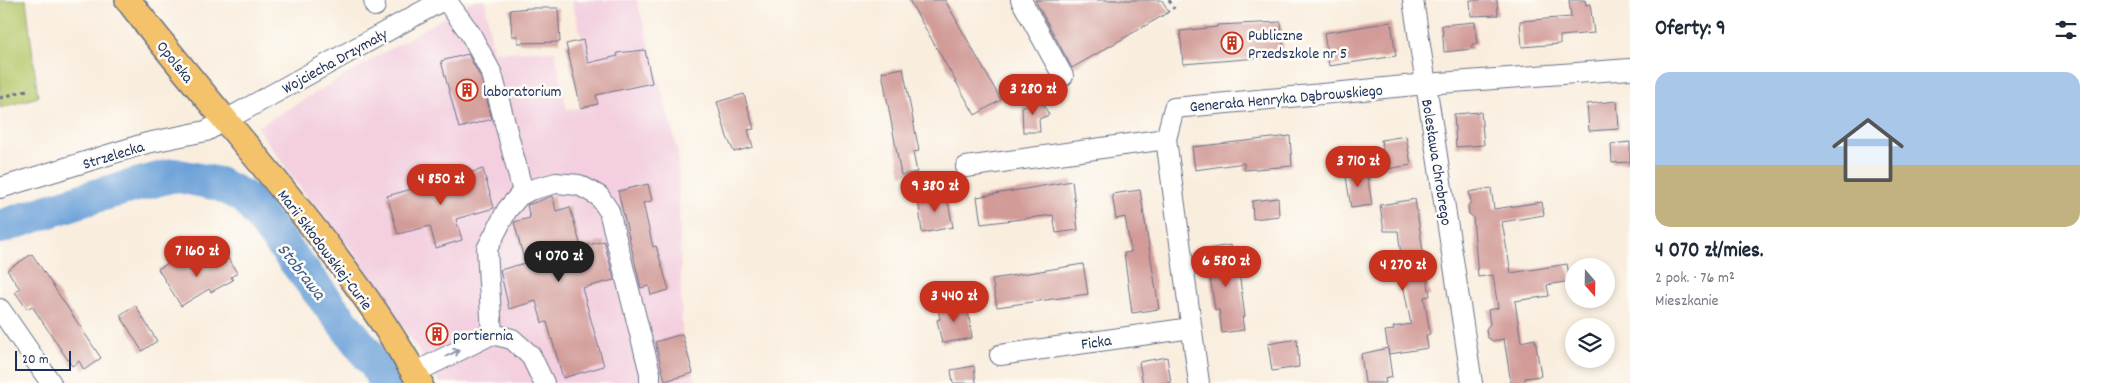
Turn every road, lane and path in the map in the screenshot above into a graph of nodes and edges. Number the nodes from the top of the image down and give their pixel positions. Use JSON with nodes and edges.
{"nodes":[{"id":1,"x":128,"y":0,"type":"edge"},
{"id":2,"x":444,"y":0,"type":"edge"},
{"id":3,"x":1021,"y":0,"type":"edge"},
{"id":4,"x":1169,"y":0,"type":"edge"},
{"id":5,"x":1413,"y":0,"type":"edge"},
{"id":6,"x":1174,"y":9,"type":"dead end"},
{"id":7,"x":1630,"y":69,"type":"edge"},
{"id":8,"x":1063,"y":76,"type":"dead end"},
{"id":9,"x":1426,"y":84,"type":"junction"},
{"id":10,"x":30,"y":89,"type":"dead end"},
{"id":11,"x":0,"y":98,"type":"edge"},
{"id":12,"x":225,"y":121,"type":"junction"},
{"id":13,"x":1166,"y":139,"type":"junction"},
{"id":14,"x":966,"y":166,"type":"dead end"},
{"id":15,"x":0,"y":188,"type":"edge"},
{"id":16,"x":523,"y":192,"type":"junction"},
{"id":17,"x":0,"y":309,"type":"edge"},
{"id":18,"x":1191,"y":328,"type":"junction"},
{"id":19,"x":492,"y":334,"type":"junction"},
{"id":20,"x":1000,"y":355,"type":"dead end"},
{"id":21,"x":417,"y":378,"type":"edge"},
{"id":22,"x":51,"y":383,"type":"edge"},
{"id":23,"x":544,"y":383,"type":"edge"},
{"id":24,"x":650,"y":383,"type":"edge"},
{"id":25,"x":1199,"y":383,"type":"edge"},
{"id":26,"x":1472,"y":383,"type":"edge"}],
"edges":[{"from":1,"to":12,"type":"main road","name":"Opolska"},
{"from":2,"to":12,"type":"street","name":"Wojciecha Drzymały"},
{"from":2,"to":16,"type":"street"},
{"from":3,"to":8,"type":"street"},
{"from":4,"to":6,"type":"path"},
{"from":5,"to":9,"type":"street","name":"Bolesława Chrobrego"},
{"from":7,"to":9,"type":"street","name":"Generała Henryka Dąbrowskiego"},
{"from":9,"to":13,"type":"street","name":"Generała Henryka Dąbrowskiego"},
{"from":9,"to":26,"type":"street","name":"Bolesława Chrobrego"},
{"from":10,"to":11,"type":"path"},
{"from":12,"to":15,"type":"street","name":"Strzelecka"},
{"from":12,"to":21,"type":"main road","name":"Marii Skłodowskiej-Curie"},
{"from":13,"to":14,"type":"street"},
{"from":13,"to":18,"type":"street"},
{"from":16,"to":19,"type":"street"},
{"from":16,"to":24,"type":"street"},
{"from":17,"to":22,"type":"street"},
{"from":18,"to":20,"type":"street","name":"Ficka"},
{"from":18,"to":25,"type":"street"},
{"from":21,"to":19,"type":"street","one_way":true},
{"from":19,"to":23,"type":"street"}]}
